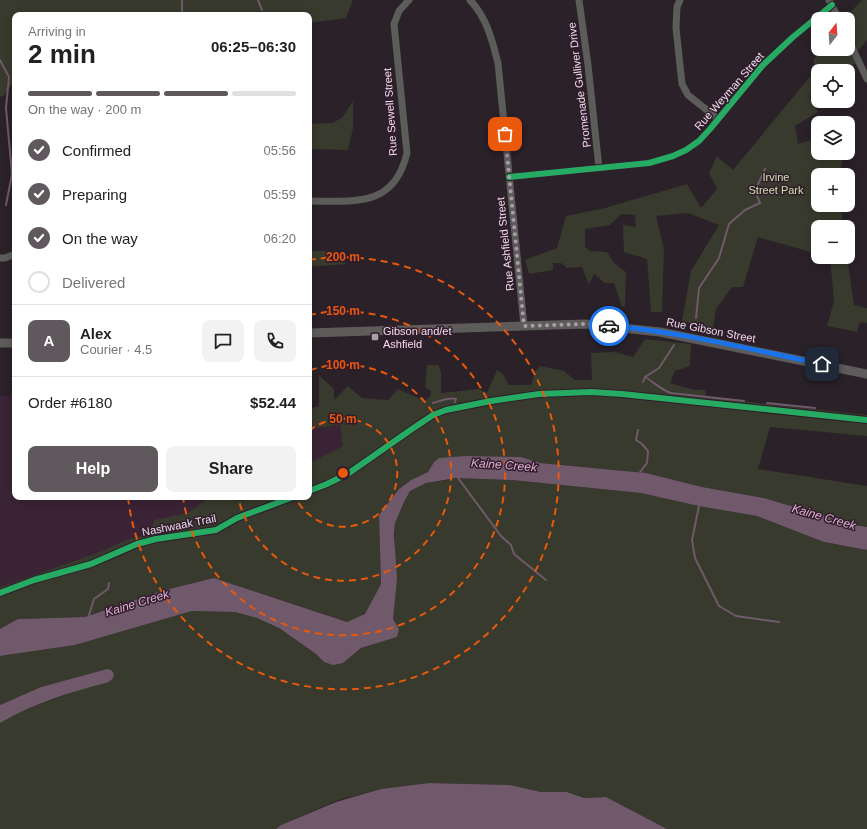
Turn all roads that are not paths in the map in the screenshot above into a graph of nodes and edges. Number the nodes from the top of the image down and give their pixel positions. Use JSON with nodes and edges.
{"nodes":[{"id":1,"x":409,"y":0,"type":"edge"},
{"id":2,"x":470,"y":0,"type":"edge"},
{"id":3,"x":579,"y":0,"type":"edge"},
{"id":4,"x":680,"y":0,"type":"edge"},
{"id":5,"x":830,"y":2,"type":"edge"},
{"id":6,"x":835,"y":12,"type":"edge"},
{"id":7,"x":855,"y":54,"type":"edge"},
{"id":8,"x":867,"y":79,"type":"edge"},
{"id":9,"x":718,"y":119,"type":"junction"},
{"id":10,"x":599,"y":168,"type":"junction"},
{"id":11,"x":509,"y":177,"type":"junction"},
{"id":12,"x":312,"y":201,"type":"edge"},
{"id":13,"x":12,"y":255,"type":"edge"},
{"id":14,"x":0,"y":258,"type":"edge"},
{"id":15,"x":524,"y":326,"type":"junction"},
{"id":16,"x":312,"y":333,"type":"edge"},
{"id":17,"x":0,"y":343,"type":"edge"},
{"id":18,"x":12,"y":343,"type":"edge"},
{"id":19,"x":867,"y":374,"type":"edge"}],
"edges":[{"from":1,"to":12,"type":"street","name":"Rue Sewell Street"},
{"from":2,"to":11,"type":"street","name":"Rue Ashfield Street"},
{"from":3,"to":10,"type":"street","name":"Promenade Gulliver Drive"},
{"from":4,"to":9,"type":"street"},
{"from":5,"to":6,"type":"street"},
{"from":5,"to":9,"type":"street","name":"Rue Weyman Street"},
{"from":7,"to":8,"type":"street"},
{"from":9,"to":10,"type":"street","name":"Rue Weyman Street"},
{"from":10,"to":11,"type":"street","name":"Rue Weyman Street"},
{"from":11,"to":15,"type":"street","name":"Rue Ashfield Street"},
{"from":13,"to":14,"type":"street"},
{"from":15,"to":16,"type":"main road","name":"Rue Gibson Street"},
{"from":15,"to":19,"type":"main road","name":"Rue Gibson Street"},
{"from":17,"to":18,"type":"main road"}]}
